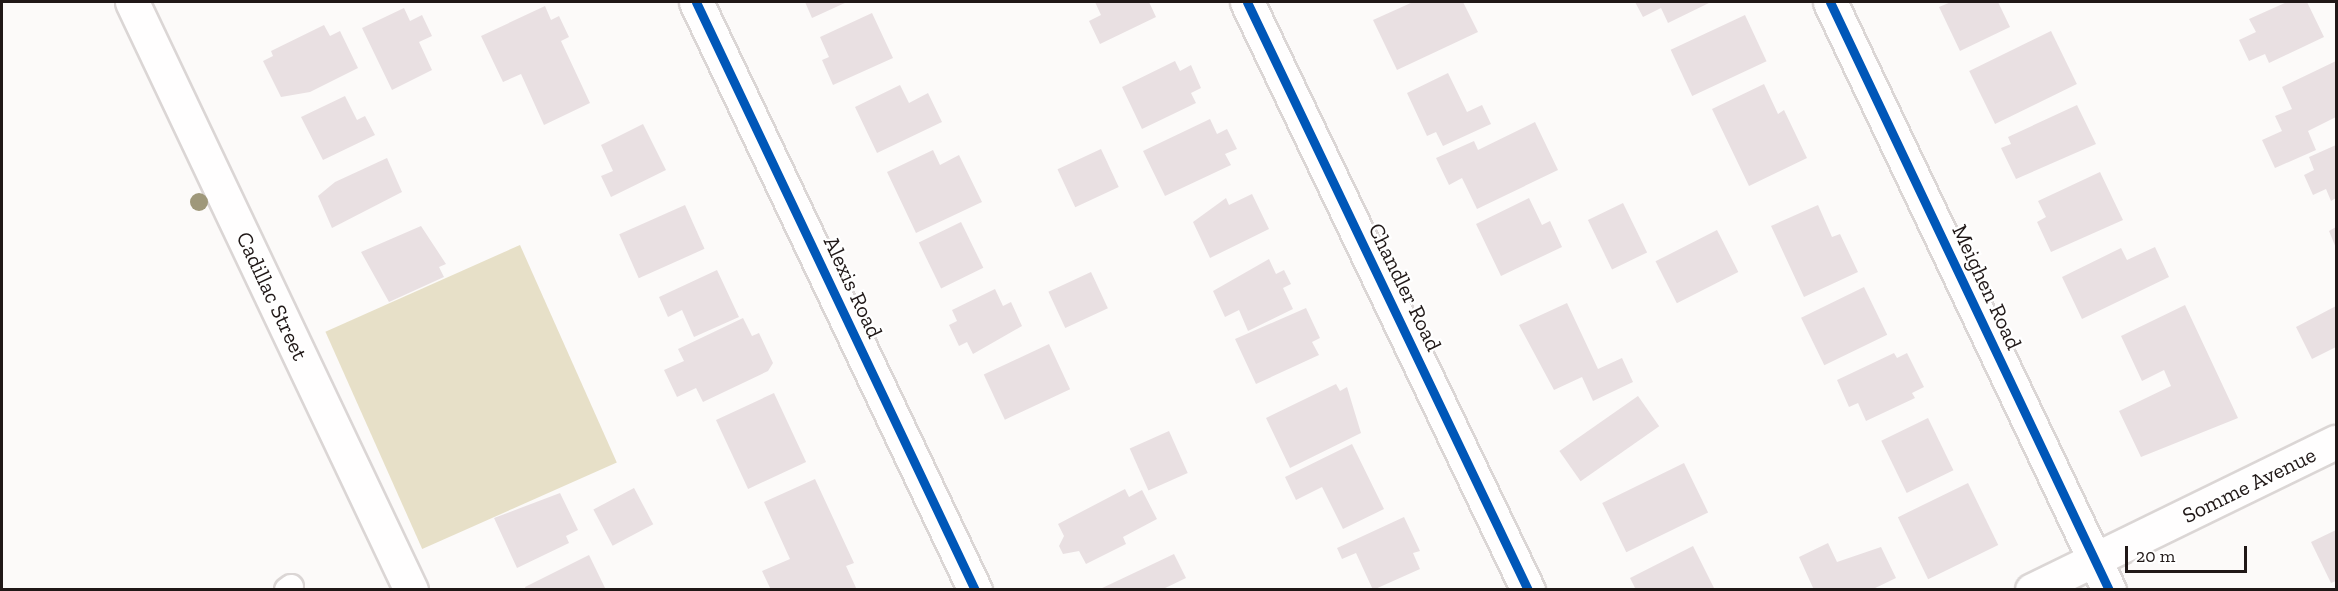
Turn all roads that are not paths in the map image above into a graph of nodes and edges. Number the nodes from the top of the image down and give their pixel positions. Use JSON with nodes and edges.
{"nodes":[{"id":1,"x":132,"y":2,"type":"edge"},
{"id":2,"x":696,"y":2,"type":"edge"},
{"id":3,"x":1248,"y":2,"type":"edge"},
{"id":4,"x":1830,"y":2,"type":"edge"},
{"id":5,"x":2337,"y":442,"type":"edge"},
{"id":6,"x":2095,"y":560,"type":"junction"},
{"id":7,"x":411,"y":590,"type":"edge"},
{"id":8,"x":975,"y":590,"type":"edge"},
{"id":9,"x":1528,"y":590,"type":"edge"},
{"id":10,"x":2032,"y":590,"type":"edge"},
{"id":11,"x":2109,"y":590,"type":"edge"}],
"edges":[{"from":1,"to":7,"type":"street","name":"Cadillac Street"},
{"from":2,"to":8,"type":"street","name":"Alexis Road"},
{"from":3,"to":9,"type":"street","name":"Chandler Road"},
{"from":4,"to":6,"type":"street","name":"Meighen Road"},
{"from":5,"to":6,"type":"street","name":"Somme Avenue"},
{"from":6,"to":10,"type":"street","name":"Somme Avenue"},
{"from":6,"to":11,"type":"street","name":"Meighen Road"}]}
